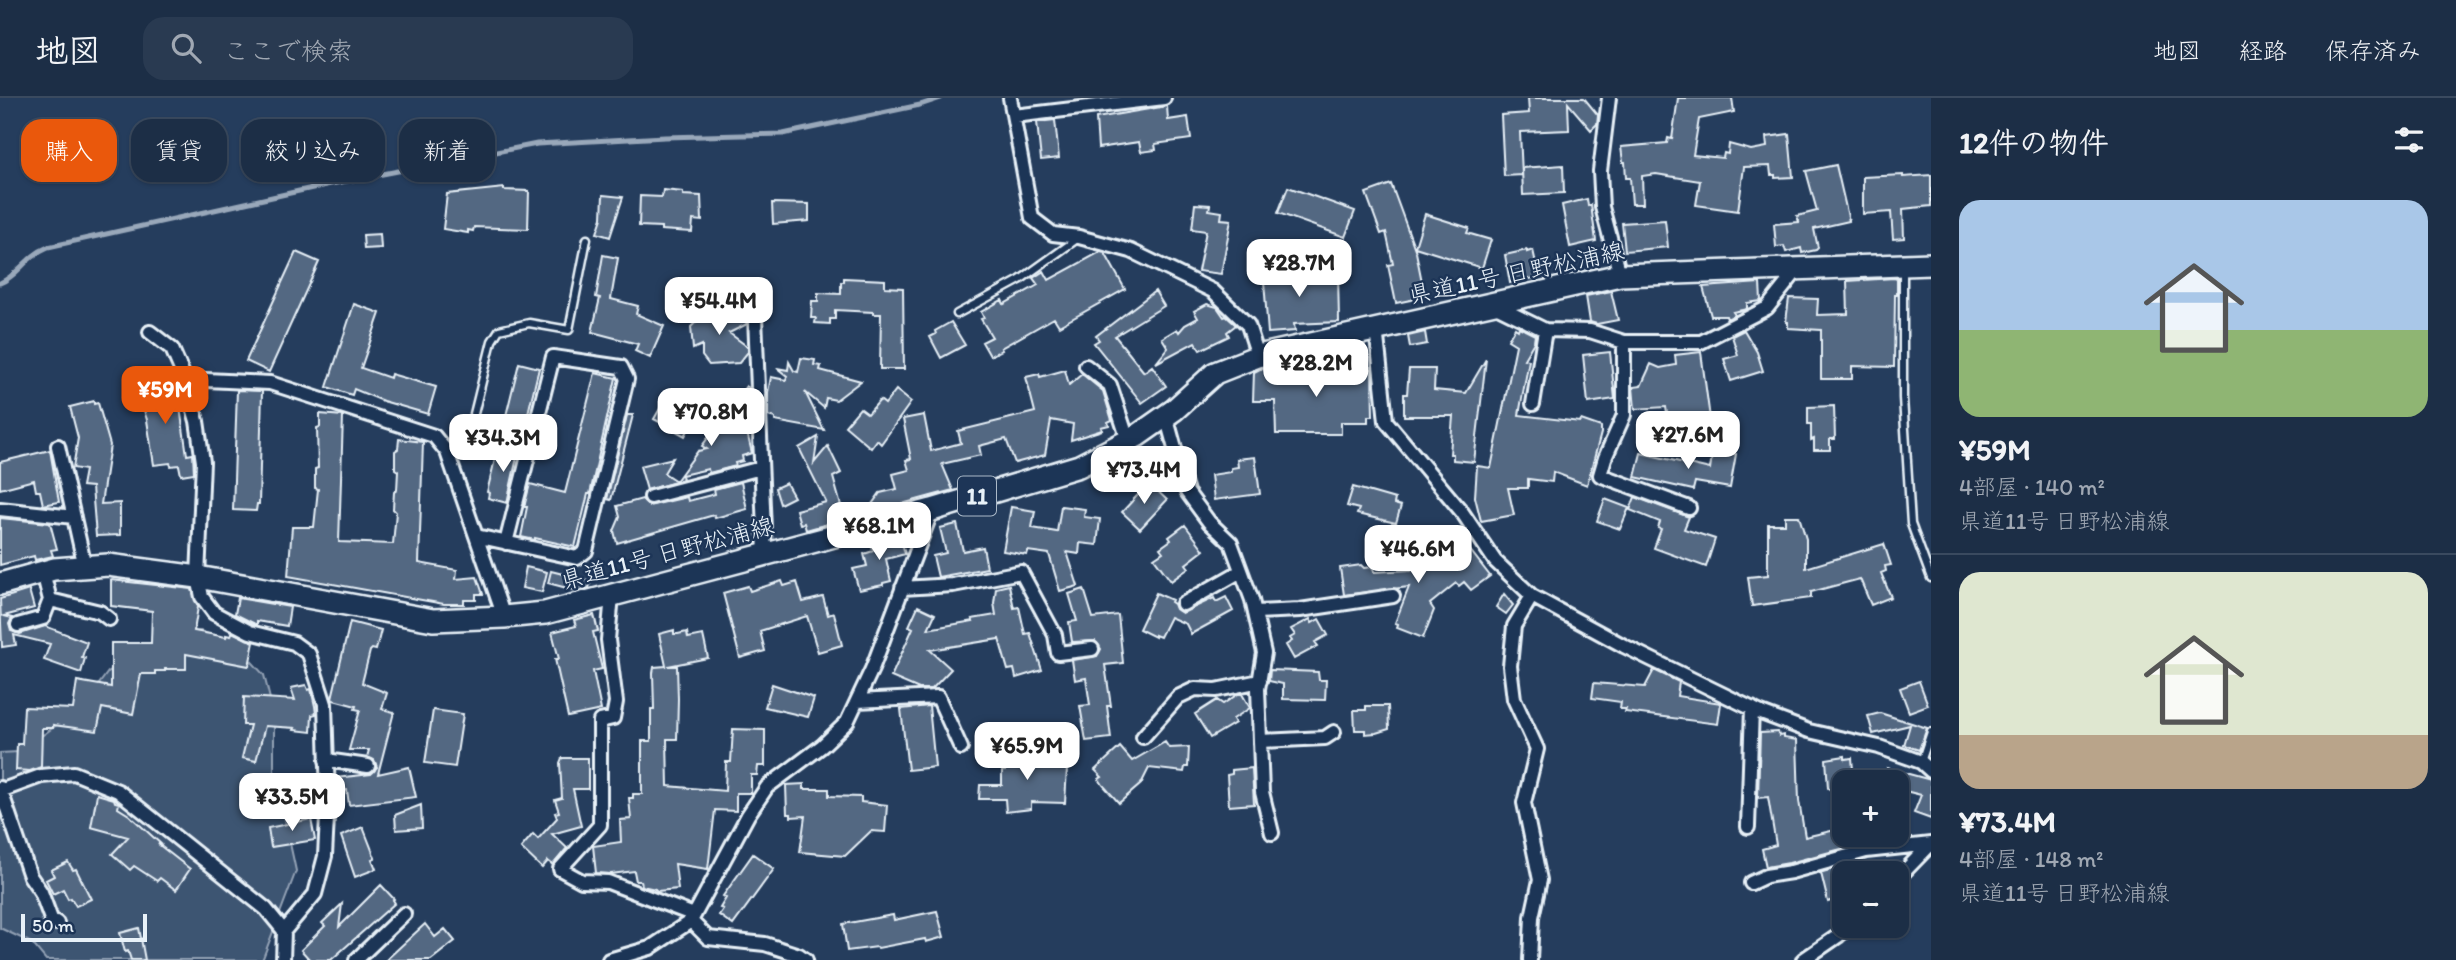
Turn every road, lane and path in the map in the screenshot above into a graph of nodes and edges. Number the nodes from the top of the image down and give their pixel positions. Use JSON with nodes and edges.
{"nodes":[{"id":1,"x":1010,"y":98,"type":"edge"},
{"id":2,"x":1164,"y":98,"type":"edge"},
{"id":3,"x":1609,"y":98,"type":"edge"},
{"id":4,"x":1014,"y":116,"type":"junction"},
{"id":5,"x":1079,"y":237,"type":"junction"},
{"id":6,"x":587,"y":239,"type":"dead end"},
{"id":7,"x":1931,"y":264,"type":"edge"},
{"id":8,"x":1903,"y":265,"type":"junction"},
{"id":9,"x":1798,"y":269,"type":"junction"},
{"id":10,"x":1620,"y":275,"type":"junction"},
{"id":11,"x":750,"y":298,"type":"dead end"},
{"id":12,"x":1491,"y":303,"type":"junction"},
{"id":13,"x":957,"y":314,"type":"dead end"},
{"id":14,"x":1377,"y":328,"type":"junction"},
{"id":15,"x":1545,"y":330,"type":"junction"},
{"id":16,"x":150,"y":332,"type":"dead end"},
{"id":17,"x":1623,"y":342,"type":"junction"},
{"id":18,"x":1258,"y":356,"type":"junction"},
{"id":19,"x":1086,"y":366,"type":"dead end"},
{"id":20,"x":185,"y":379,"type":"junction"},
{"id":21,"x":1533,"y":404,"type":"dead end"},
{"id":22,"x":1166,"y":416,"type":"junction"},
{"id":23,"x":1128,"y":440,"type":"junction"},
{"id":24,"x":58,"y":446,"type":"dead end"},
{"id":25,"x":447,"y":452,"type":"junction"},
{"id":26,"x":761,"y":468,"type":"junction"},
{"id":27,"x":651,"y":497,"type":"dead end"},
{"id":28,"x":1689,"y":508,"type":"dead end"},
{"id":29,"x":0,"y":509,"type":"edge"},
{"id":30,"x":932,"y":510,"type":"junction"},
{"id":31,"x":74,"y":517,"type":"junction"},
{"id":32,"x":476,"y":536,"type":"junction"},
{"id":33,"x":506,"y":543,"type":"junction"},
{"id":34,"x":765,"y":554,"type":"junction"},
{"id":35,"x":85,"y":567,"type":"junction"},
{"id":36,"x":1241,"y":571,"type":"junction"},
{"id":37,"x":43,"y":572,"type":"junction"},
{"id":38,"x":198,"y":577,"type":"junction"},
{"id":39,"x":1931,"y":578,"type":"edge"},
{"id":40,"x":0,"y":584,"type":"edge"},
{"id":41,"x":902,"y":588,"type":"junction"},
{"id":42,"x":612,"y":595,"type":"junction"},
{"id":43,"x":1393,"y":596,"type":"dead end"},
{"id":44,"x":1532,"y":596,"type":"junction"},
{"id":45,"x":50,"y":600,"type":"junction"},
{"id":46,"x":1183,"y":604,"type":"dead end"},
{"id":47,"x":1255,"y":612,"type":"junction"},
{"id":48,"x":504,"y":617,"type":"junction"},
{"id":49,"x":109,"y":619,"type":"dead end"},
{"id":50,"x":18,"y":625,"type":"dead end"},
{"id":51,"x":1092,"y":649,"type":"dead end"},
{"id":52,"x":1260,"y":681,"type":"junction"},
{"id":53,"x":857,"y":701,"type":"junction"},
{"id":54,"x":1752,"y":708,"type":"junction"},
{"id":55,"x":1334,"y":732,"type":"dead end"},
{"id":56,"x":1931,"y":732,"type":"edge"},
{"id":57,"x":1143,"y":737,"type":"dead end"},
{"id":58,"x":1260,"y":741,"type":"junction"},
{"id":59,"x":961,"y":748,"type":"dead end"},
{"id":60,"x":326,"y":760,"type":"junction"},
{"id":61,"x":368,"y":766,"type":"dead end"},
{"id":62,"x":1926,"y":767,"type":"edge"},
{"id":63,"x":0,"y":790,"type":"edge"},
{"id":64,"x":1748,"y":827,"type":"dead end"},
{"id":65,"x":1272,"y":833,"type":"dead end"},
{"id":66,"x":1931,"y":844,"type":"edge"},
{"id":67,"x":1909,"y":867,"type":"edge"},
{"id":68,"x":1751,"y":883,"type":"dead end"},
{"id":69,"x":404,"y":914,"type":"dead end"},
{"id":70,"x":692,"y":918,"type":"junction"},
{"id":71,"x":57,"y":923,"type":"dead end"},
{"id":72,"x":284,"y":931,"type":"junction"},
{"id":73,"x":1835,"y":938,"type":"edge"},
{"id":74,"x":283,"y":960,"type":"edge"},
{"id":75,"x":356,"y":960,"type":"edge"},
{"id":76,"x":609,"y":960,"type":"edge"},
{"id":77,"x":806,"y":960,"type":"edge"},
{"id":78,"x":1530,"y":960,"type":"edge"},
{"id":79,"x":1803,"y":960,"type":"edge"}],
"edges":[{"from":1,"to":4,"type":"street"},
{"from":2,"to":4,"type":"street"},
{"from":3,"to":10,"type":"street"},
{"from":4,"to":5,"type":"street"},
{"from":5,"to":13,"type":"lane"},
{"from":5,"to":18,"type":"street"},
{"from":6,"to":25,"type":"lane"},
{"from":7,"to":8,"type":"main road","name":"県道11号 日野松浦線","number":"11"},
{"from":8,"to":9,"type":"main road","name":"県道11号 日野松浦線","number":"11"},
{"from":8,"to":39,"type":"lane"},
{"from":9,"to":10,"type":"main road","name":"県道11号 日野松浦線","number":"11"},
{"from":9,"to":17,"type":"street"},
{"from":10,"to":12,"type":"main road","name":"県道11号 日野松浦線","number":"11"},
{"from":11,"to":26,"type":"street"},
{"from":12,"to":14,"type":"main road","name":"県道11号 日野松浦線","number":"11"},
{"from":12,"to":15,"type":"street"},
{"from":14,"to":18,"type":"main road","name":"県道11号 日野松浦線","number":"11"},
{"from":14,"to":44,"type":"street"},
{"from":15,"to":17,"type":"street"},
{"from":15,"to":21,"type":"street"},
{"from":16,"to":20,"type":"street"},
{"from":17,"to":28,"type":"street"},
{"from":18,"to":22,"type":"main road","name":"県道11号 日野松浦線","number":"11"},
{"from":19,"to":23,"type":"street"},
{"from":20,"to":25,"type":"street"},
{"from":20,"to":38,"type":"street"},
{"from":22,"to":23,"type":"main road","name":"県道11号 日野松浦線","number":"11"},
{"from":22,"to":36,"type":"street"},
{"from":23,"to":30,"type":"main road","name":"県道11号 日野松浦線","number":"11"},
{"from":24,"to":31,"type":"street"},
{"from":25,"to":32,"type":"street"},
{"from":26,"to":27,"type":"street"},
{"from":26,"to":34,"type":"street"},
{"from":29,"to":31,"type":"street"},
{"from":30,"to":34,"type":"main road","name":"県道11号 日野松浦線","number":"11"},
{"from":30,"to":41,"type":"street"},
{"from":31,"to":35,"type":"street"},
{"from":32,"to":33,"type":"street"},
{"from":32,"to":48,"type":"street"},
{"from":33,"to":33,"type":"street"},
{"from":34,"to":42,"type":"main road","name":"県道11号 日野松浦線","number":"11"},
{"from":35,"to":37,"type":"main road","name":"県道11号 日野松浦線","number":"11"},
{"from":35,"to":38,"type":"main road","name":"県道11号 日野松浦線","number":"11"},
{"from":36,"to":46,"type":"street"},
{"from":36,"to":47,"type":"street"},
{"from":37,"to":40,"type":"main road","name":"県道11号 日野松浦線","number":"11"},
{"from":37,"to":45,"type":"street"},
{"from":38,"to":48,"type":"main road","name":"県道11号 日野松浦線","number":"11"},
{"from":38,"to":60,"type":"street"},
{"from":41,"to":51,"type":"street"},
{"from":41,"to":53,"type":"street"},
{"from":42,"to":48,"type":"main road","name":"県道11号 日野松浦線","number":"11"},
{"from":42,"to":70,"type":"street"},
{"from":43,"to":47,"type":"street"},
{"from":44,"to":54,"type":"street"},
{"from":44,"to":78,"type":"street"},
{"from":45,"to":49,"type":"street"},
{"from":45,"to":50,"type":"street"},
{"from":47,"to":52,"type":"street"},
{"from":52,"to":57,"type":"street"},
{"from":52,"to":58,"type":"street"},
{"from":53,"to":59,"type":"street"},
{"from":53,"to":70,"type":"street"},
{"from":54,"to":62,"type":"street"},
{"from":54,"to":64,"type":"street"},
{"from":55,"to":58,"type":"street"},
{"from":56,"to":62,"type":"lane"},
{"from":58,"to":65,"type":"street"},
{"from":60,"to":61,"type":"street"},
{"from":60,"to":72,"type":"street"},
{"from":63,"to":71,"type":"street"},
{"from":63,"to":72,"type":"street"},
{"from":66,"to":67,"type":"street"},
{"from":66,"to":68,"type":"street"},
{"from":69,"to":75,"type":"street"},
{"from":70,"to":76,"type":"street"},
{"from":70,"to":77,"type":"street"},
{"from":72,"to":74,"type":"street"},
{"from":73,"to":79,"type":"street"}]}
